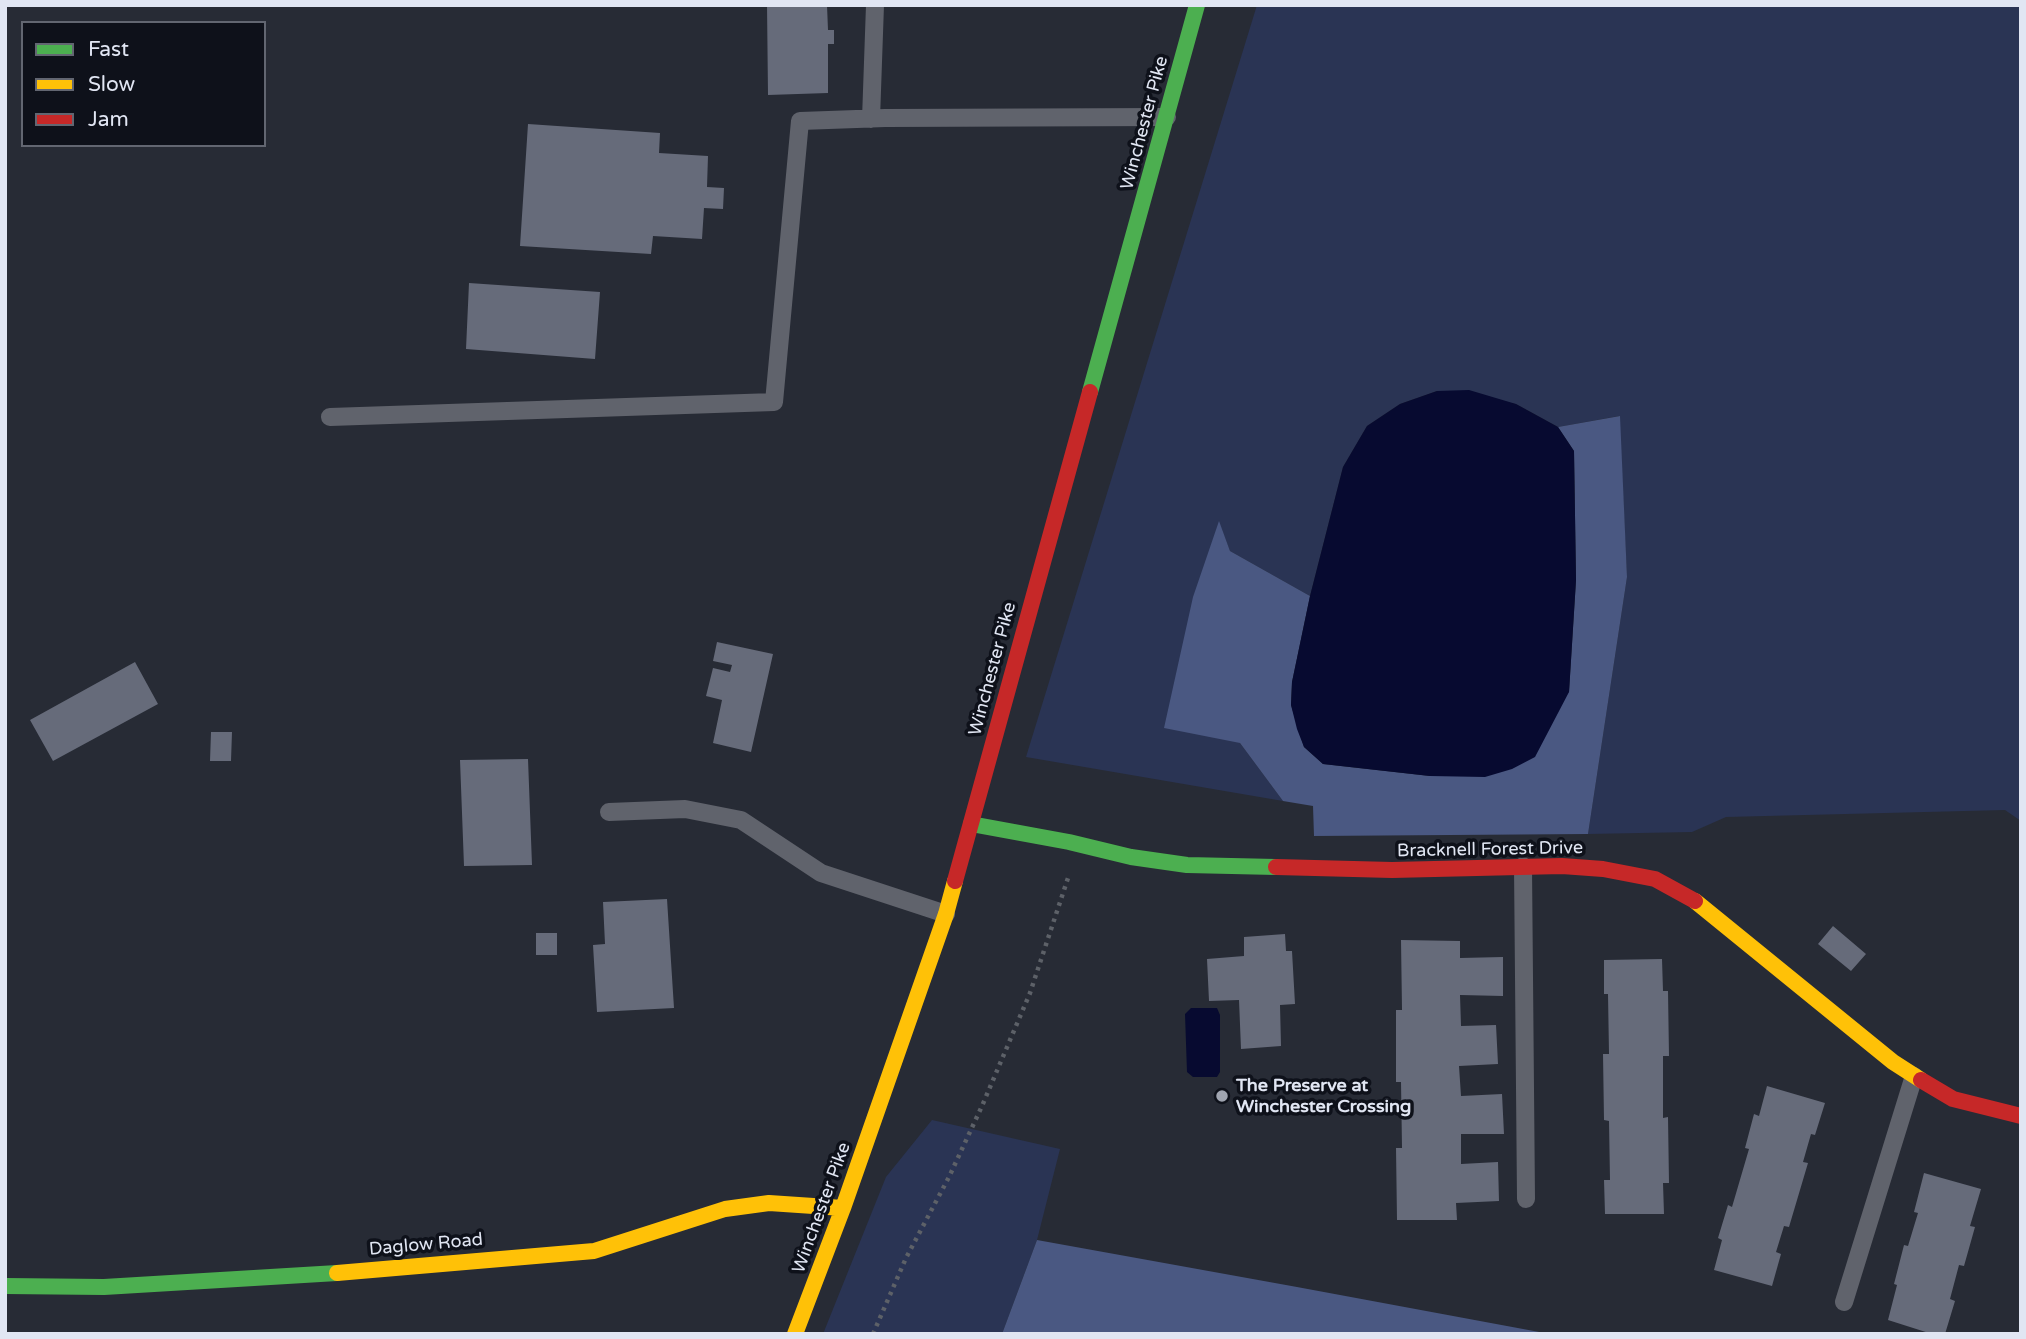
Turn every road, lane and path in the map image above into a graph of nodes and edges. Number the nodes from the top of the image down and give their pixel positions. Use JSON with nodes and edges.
{"nodes":[{"id":1,"x":875,"y":5,"type":"edge"},
{"id":2,"x":1197,"y":5,"type":"edge"},
{"id":3,"x":1167,"y":117,"type":"junction"},
{"id":4,"x":871,"y":119,"type":"junction"},
{"id":5,"x":330,"y":417,"type":"dead end"},
{"id":6,"x":609,"y":812,"type":"dead end"},
{"id":7,"x":971,"y":824,"type":"junction"},
{"id":8,"x":1079,"y":844,"type":"junction"},
{"id":9,"x":1523,"y":866,"type":"junction"},
{"id":10,"x":946,"y":915,"type":"junction"},
{"id":11,"x":1914,"y":1076,"type":"junction"},
{"id":12,"x":2021,"y":1116,"type":"edge"},
{"id":13,"x":1526,"y":1199,"type":"dead end"},
{"id":14,"x":843,"y":1208,"type":"junction"},
{"id":15,"x":5,"y":1286,"type":"edge"},
{"id":16,"x":1844,"y":1302,"type":"dead end"},
{"id":17,"x":795,"y":1334,"type":"edge"},
{"id":18,"x":873,"y":1334,"type":"edge"}],
"edges":[{"from":1,"to":4,"type":"lane"},
{"from":2,"to":3,"type":"street","name":"Winchester Pike"},
{"from":3,"to":4,"type":"lane"},
{"from":3,"to":7,"type":"street","name":"Winchester Pike"},
{"from":4,"to":5,"type":"lane"},
{"from":6,"to":10,"type":"lane"},
{"from":7,"to":8,"type":"street","name":"Bracknell Forest Drive"},
{"from":7,"to":10,"type":"street","name":"Winchester Pike"},
{"from":8,"to":9,"type":"street","name":"Bracknell Forest Drive"},
{"from":8,"to":18,"type":"path"},
{"from":9,"to":11,"type":"street","name":"Bracknell Forest Drive"},
{"from":9,"to":13,"type":"lane"},
{"from":10,"to":14,"type":"street","name":"Winchester Pike"},
{"from":11,"to":12,"type":"street","name":"Bracknell Forest Drive"},
{"from":11,"to":16,"type":"lane"},
{"from":14,"to":15,"type":"street","name":"Daglow Road"},
{"from":14,"to":17,"type":"street","name":"Winchester Pike"}]}
